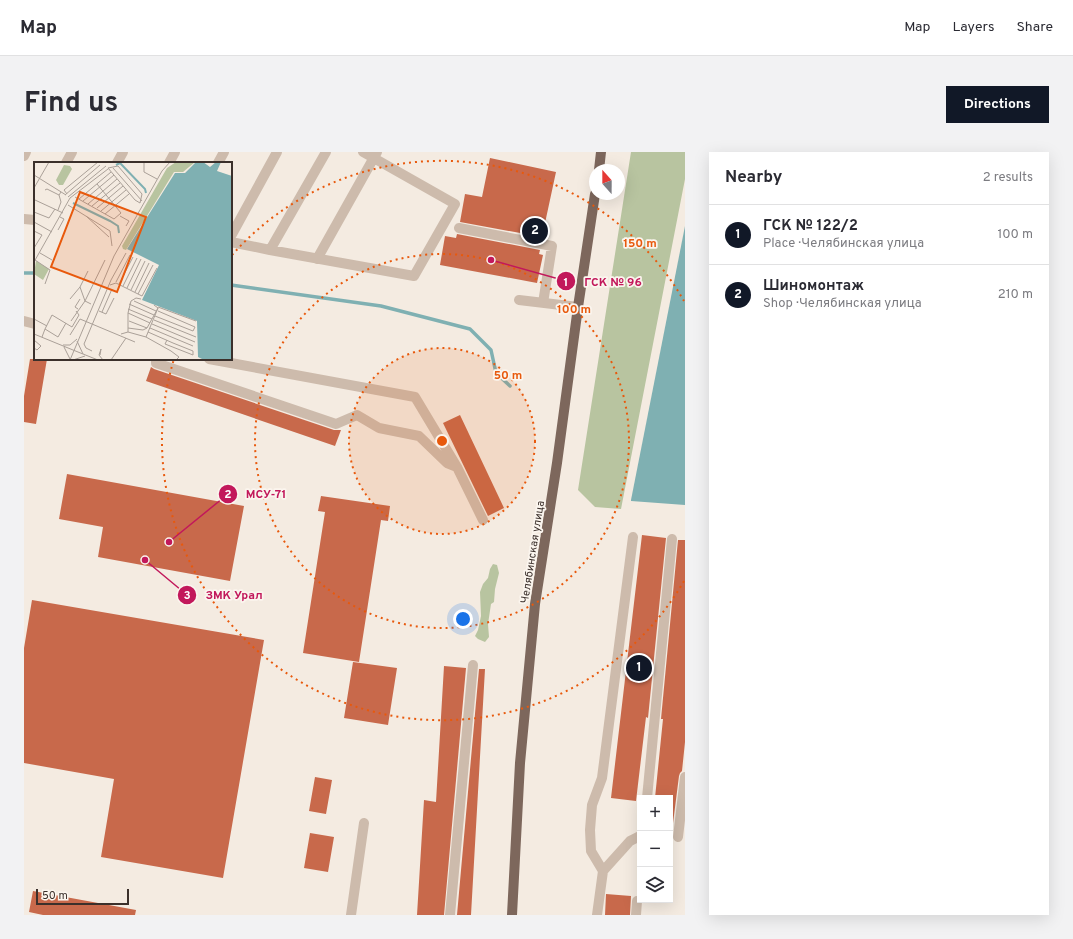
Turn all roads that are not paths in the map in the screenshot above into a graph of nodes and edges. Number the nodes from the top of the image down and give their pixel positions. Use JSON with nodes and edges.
{"nodes":[{"id":1,"x":26,"y":152,"type":"edge"},
{"id":2,"x":72,"y":152,"type":"edge"},
{"id":3,"x":123,"y":152,"type":"edge"},
{"id":4,"x":175,"y":152,"type":"edge"},
{"id":5,"x":224,"y":152,"type":"edge"},
{"id":6,"x":277,"y":152,"type":"edge"},
{"id":7,"x":326,"y":152,"type":"edge"},
{"id":8,"x":363,"y":152,"type":"edge"},
{"id":9,"x":601,"y":152,"type":"edge"},
{"id":10,"x":375,"y":155,"type":"edge"},
{"id":11,"x":24,"y":156,"type":"edge"},
{"id":12,"x":67,"y":162,"type":"edge"},
{"id":13,"x":118,"y":162,"type":"edge"},
{"id":14,"x":170,"y":162,"type":"edge"},
{"id":15,"x":219,"y":162,"type":"edge"},
{"id":16,"x":600,"y":164,"type":"edge"},
{"id":17,"x":594,"y":200,"type":"edge"},
{"id":18,"x":459,"y":228,"type":"dead end"},
{"id":19,"x":232,"y":234,"type":"edge"},
{"id":20,"x":232,"y":242,"type":"edge"},
{"id":21,"x":270,"y":250,"type":"junction"},
{"id":22,"x":318,"y":259,"type":"junction"},
{"id":23,"x":519,"y":300,"type":"dead end"},
{"id":24,"x":543,"y":303,"type":"junction"},
{"id":25,"x":578,"y":308,"type":"junction"},
{"id":26,"x":24,"y":321,"type":"edge"},
{"id":27,"x":34,"y":324,"type":"edge"},
{"id":28,"x":156,"y":360,"type":"edge"},
{"id":29,"x":214,"y":360,"type":"edge"},
{"id":30,"x":457,"y":467,"type":"junction"},
{"id":31,"x":483,"y":520,"type":"dead end"},
{"id":32,"x":633,"y":537,"type":"dead end"},
{"id":33,"x":672,"y":539,"type":"dead end"},
{"id":34,"x":474,"y":665,"type":"dead end"},
{"id":35,"x":685,"y":777,"type":"edge"},
{"id":36,"x":647,"y":795,"type":"edge"},
{"id":37,"x":364,"y":823,"type":"dead end"},
{"id":38,"x":678,"y":837,"type":"edge"},
{"id":39,"x":637,"y":838,"type":"edge"},
{"id":40,"x":603,"y":871,"type":"junction"},
{"id":41,"x":637,"y":901,"type":"dead end"},
{"id":42,"x":351,"y":915,"type":"edge"},
{"id":43,"x":450,"y":915,"type":"edge"},
{"id":44,"x":512,"y":915,"type":"edge"},
{"id":45,"x":597,"y":915,"type":"edge"},
{"id":46,"x":636,"y":915,"type":"edge"}],
"edges":[{"from":1,"to":11,"type":"lane"},
{"from":2,"to":12,"type":"lane"},
{"from":3,"to":13,"type":"lane"},
{"from":4,"to":14,"type":"lane"},
{"from":5,"to":15,"type":"lane"},
{"from":6,"to":19,"type":"lane"},
{"from":7,"to":21,"type":"lane"},
{"from":8,"to":10,"type":"lane"},
{"from":9,"to":16,"type":"main road"},
{"from":10,"to":22,"type":"lane"},
{"from":10,"to":22,"type":"lane"},
{"from":17,"to":25,"type":"main road","name":"Челябинская улица"},
{"from":18,"to":24,"type":"lane"},
{"from":20,"to":21,"type":"lane"},
{"from":21,"to":22,"type":"lane"},
{"from":23,"to":24,"type":"lane"},
{"from":24,"to":25,"type":"lane"},
{"from":25,"to":44,"type":"main road","name":"Челябинская улица"},
{"from":26,"to":27,"type":"lane"},
{"from":28,"to":30,"type":"lane"},
{"from":29,"to":30,"type":"lane"},
{"from":30,"to":31,"type":"lane"},
{"from":32,"to":40,"type":"lane"},
{"from":33,"to":36,"type":"lane"},
{"from":34,"to":43,"type":"lane"},
{"from":35,"to":38,"type":"lane"},
{"from":37,"to":42,"type":"lane"},
{"from":39,"to":40,"type":"lane"},
{"from":40,"to":45,"type":"lane"},
{"from":41,"to":46,"type":"lane"}]}
